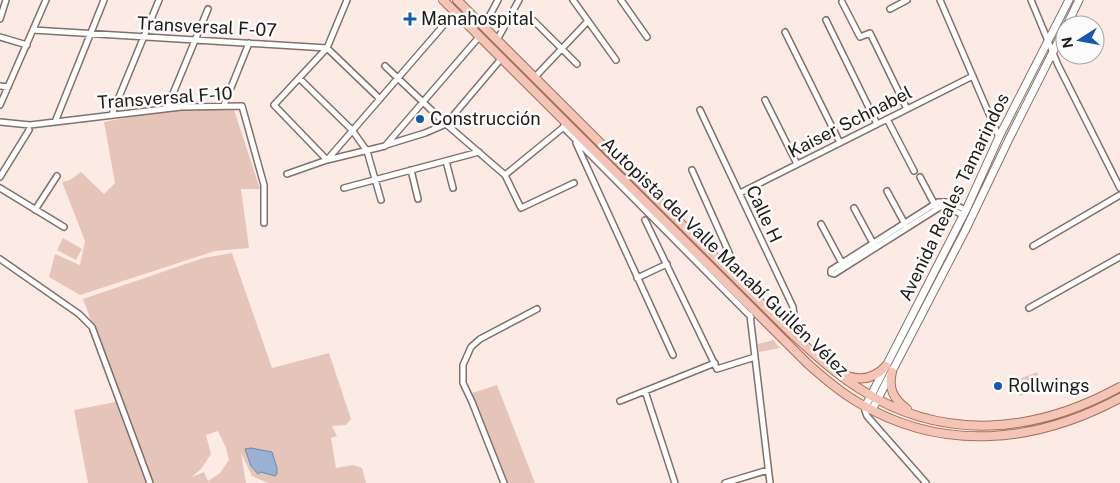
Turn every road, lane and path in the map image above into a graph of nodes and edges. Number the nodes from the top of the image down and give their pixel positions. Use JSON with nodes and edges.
{"nodes":[{"id":1,"x":6,"y":0,"type":"edge"},
{"id":2,"x":46,"y":0,"type":"edge"},
{"id":3,"x":104,"y":0,"type":"edge"},
{"id":4,"x":159,"y":0,"type":"edge"},
{"id":5,"x":347,"y":0,"type":"edge"},
{"id":6,"x":443,"y":0,"type":"edge"},
{"id":7,"x":457,"y":0,"type":"edge"},
{"id":8,"x":498,"y":0,"type":"edge"},
{"id":9,"x":519,"y":0,"type":"edge"},
{"id":10,"x":574,"y":0,"type":"edge"},
{"id":11,"x":621,"y":0,"type":"edge"},
{"id":12,"x":907,"y":0,"type":"edge"},
{"id":13,"x":940,"y":0,"type":"edge"},
{"id":14,"x":1031,"y":0,"type":"edge"},
{"id":15,"x":1069,"y":0,"type":"edge"},
{"id":16,"x":1079,"y":0,"type":"edge"},
{"id":17,"x":842,"y":2,"type":"dead end"},
{"id":18,"x":208,"y":9,"type":"dead end"},
{"id":19,"x":890,"y":9,"type":"dead end"},
{"id":20,"x":455,"y":12,"type":"junction"},
{"id":21,"x":470,"y":13,"type":"junction"},
{"id":22,"x":1072,"y":15,"type":"edge"},
{"id":23,"x":0,"y":19,"type":"edge"},
{"id":24,"x":826,"y":20,"type":"dead end"},
{"id":25,"x":463,"y":21,"type":"junction"},
{"id":26,"x":534,"y":21,"type":"dead end"},
{"id":27,"x":588,"y":21,"type":"junction"},
{"id":28,"x":484,"y":26,"type":"junction"},
{"id":29,"x":33,"y":30,"type":"junction"},
{"id":30,"x":785,"y":32,"type":"dead end"},
{"id":31,"x":90,"y":34,"type":"junction"},
{"id":32,"x":479,"y":36,"type":"junction"},
{"id":33,"x":0,"y":37,"type":"edge"},
{"id":34,"x":647,"y":37,"type":"dead end"},
{"id":35,"x":142,"y":38,"type":"junction"},
{"id":36,"x":195,"y":40,"type":"junction"},
{"id":37,"x":497,"y":40,"type":"junction"},
{"id":38,"x":1048,"y":42,"type":"junction"},
{"id":39,"x":249,"y":43,"type":"junction"},
{"id":40,"x":27,"y":45,"type":"junction"},
{"id":41,"x":327,"y":48,"type":"junction"},
{"id":42,"x":562,"y":49,"type":"junction"},
{"id":43,"x":1055,"y":49,"type":"edge"},
{"id":44,"x":1053,"y":53,"type":"junction"},
{"id":45,"x":501,"y":59,"type":"junction"},
{"id":46,"x":616,"y":60,"type":"dead end"},
{"id":47,"x":577,"y":64,"type":"dead end"},
{"id":48,"x":386,"y":66,"type":"dead end"},
{"id":49,"x":973,"y":76,"type":"junction"},
{"id":50,"x":535,"y":77,"type":"junction"},
{"id":51,"x":299,"y":78,"type":"junction"},
{"id":52,"x":398,"y":78,"type":"junction"},
{"id":53,"x":0,"y":86,"type":"edge"},
{"id":54,"x":8,"y":87,"type":"junction"},
{"id":55,"x":380,"y":99,"type":"junction"},
{"id":56,"x":765,"y":100,"type":"dead end"},
{"id":57,"x":423,"y":102,"type":"junction"},
{"id":58,"x":0,"y":105,"type":"edge"},
{"id":59,"x":224,"y":105,"type":"junction"},
{"id":60,"x":167,"y":108,"type":"junction"},
{"id":61,"x":907,"y":109,"type":"junction"},
{"id":62,"x":700,"y":110,"type":"dead end"},
{"id":63,"x":112,"y":114,"type":"junction"},
{"id":64,"x":887,"y":119,"type":"junction"},
{"id":65,"x":0,"y":122,"type":"edge"},
{"id":66,"x":55,"y":122,"type":"junction"},
{"id":67,"x":446,"y":124,"type":"junction"},
{"id":68,"x":877,"y":124,"type":"junction"},
{"id":69,"x":567,"y":127,"type":"junction"},
{"id":70,"x":29,"y":130,"type":"dead end"},
{"id":71,"x":352,"y":130,"type":"junction"},
{"id":72,"x":999,"y":136,"type":"junction"},
{"id":73,"x":575,"y":140,"type":"junction"},
{"id":74,"x":840,"y":143,"type":"junction"},
{"id":75,"x":385,"y":146,"type":"junction"},
{"id":76,"x":367,"y":151,"type":"junction"},
{"id":77,"x":479,"y":152,"type":"junction"},
{"id":78,"x":327,"y":160,"type":"junction"},
{"id":79,"x":446,"y":161,"type":"junction"},
{"id":80,"x":797,"y":164,"type":"junction"},
{"id":81,"x":411,"y":170,"type":"junction"},
{"id":82,"x":692,"y":170,"type":"dead end"},
{"id":83,"x":914,"y":172,"type":"dead end"},
{"id":84,"x":1,"y":174,"type":"edge"},
{"id":85,"x":287,"y":174,"type":"dead end"},
{"id":86,"x":505,"y":174,"type":"junction"},
{"id":87,"x":57,"y":176,"type":"dead end"},
{"id":88,"x":920,"y":177,"type":"dead end"},
{"id":89,"x":375,"y":179,"type":"junction"},
{"id":90,"x":574,"y":183,"type":"dead end"},
{"id":91,"x":0,"y":188,"type":"edge"},
{"id":92,"x":344,"y":188,"type":"dead end"},
{"id":93,"x":453,"y":188,"type":"dead end"},
{"id":94,"x":1120,"y":188,"type":"edge"},
{"id":95,"x":887,"y":192,"type":"dead end"},
{"id":96,"x":740,"y":193,"type":"junction"},
{"id":97,"x":1120,"y":195,"type":"edge"},
{"id":98,"x":418,"y":199,"type":"dead end"},
{"id":99,"x":381,"y":200,"type":"dead end"},
{"id":100,"x":936,"y":206,"type":"junction"},
{"id":101,"x":854,"y":208,"type":"dead end"},
{"id":102,"x":35,"y":210,"type":"junction"},
{"id":103,"x":965,"y":212,"type":"junction"},
{"id":104,"x":645,"y":220,"type":"dead end"},
{"id":105,"x":264,"y":223,"type":"dead end"},
{"id":106,"x":662,"y":223,"type":"junction"},
{"id":107,"x":820,"y":224,"type":"dead end"},
{"id":108,"x":905,"y":226,"type":"junction"},
{"id":109,"x":64,"y":227,"type":"dead end"},
{"id":110,"x":653,"y":234,"type":"junction"},
{"id":111,"x":874,"y":245,"type":"junction"},
{"id":112,"x":1034,"y":246,"type":"dead end"},
{"id":113,"x":730,"y":255,"type":"junction"},
{"id":114,"x":1120,"y":257,"type":"edge"},
{"id":115,"x":0,"y":259,"type":"edge"},
{"id":116,"x":721,"y":263,"type":"junction"},
{"id":117,"x":668,"y":264,"type":"junction"},
{"id":118,"x":734,"y":277,"type":"junction"},
{"id":119,"x":638,"y":278,"type":"junction"},
{"id":120,"x":750,"y":307,"type":"junction"},
{"id":121,"x":1029,"y":308,"type":"dead end"},
{"id":122,"x":538,"y":309,"type":"dead end"},
{"id":123,"x":751,"y":317,"type":"junction"},
{"id":124,"x":790,"y":331,"type":"junction"},
{"id":125,"x":673,"y":355,"type":"dead end"},
{"id":126,"x":755,"y":357,"type":"junction"},
{"id":127,"x":715,"y":363,"type":"junction"},
{"id":128,"x":826,"y":364,"type":"junction"},
{"id":129,"x":889,"y":369,"type":"junction"},
{"id":130,"x":1120,"y":387,"type":"edge"},
{"id":131,"x":645,"y":391,"type":"junction"},
{"id":132,"x":874,"y":398,"type":"junction"},
{"id":133,"x":1120,"y":398,"type":"edge"},
{"id":134,"x":620,"y":401,"type":"dead end"},
{"id":135,"x":869,"y":408,"type":"junction"},
{"id":136,"x":917,"y":415,"type":"junction"},
{"id":137,"x":768,"y":470,"type":"junction"},
{"id":138,"x":150,"y":483,"type":"edge"},
{"id":139,"x":504,"y":483,"type":"edge"},
{"id":140,"x":675,"y":483,"type":"edge"},
{"id":141,"x":725,"y":483,"type":"edge"},
{"id":142,"x":770,"y":483,"type":"edge"},
{"id":143,"x":926,"y":483,"type":"edge"}],
"edges":[{"from":1,"to":23,"type":"street"},
{"from":2,"to":29,"type":"street"},
{"from":3,"to":31,"type":"street"},
{"from":4,"to":35,"type":"street"},
{"from":5,"to":41,"type":"street"},
{"from":6,"to":20,"type":"main road","name":"Autopista del Valle Manabí Guillén Vélez"},
{"from":7,"to":21,"type":"main road","name":"Autopista del Valle Manabí Guillén Vélez"},
{"from":8,"to":28,"type":"street"},
{"from":9,"to":37,"type":"street"},
{"from":10,"to":27,"type":"street"},
{"from":11,"to":34,"type":"street"},
{"from":12,"to":19,"type":"street"},
{"from":13,"to":49,"type":"street"},
{"from":14,"to":38,"type":"street"},
{"from":15,"to":38,"type":"main road","name":"Avenida Reales Tamarindos"},
{"from":16,"to":22,"type":"main road","name":"Avenida Reales Tamarindos"},
{"from":17,"to":61,"type":"street"},
{"from":18,"to":36,"type":"street"},
{"from":20,"to":25,"type":"main road","name":"Autopista del Valle Manabí Guillén Vélez"},
{"from":20,"to":52,"type":"street"},
{"from":21,"to":25,"type":"main road"},
{"from":21,"to":28,"type":"main road","name":"Autopista del Valle Manabí Guillén Vélez"},
{"from":24,"to":68,"type":"street"},
{"from":25,"to":32,"type":"main road","name":"Autopista del Valle Manabí Guillén Vélez"},
{"from":26,"to":42,"type":"street"},
{"from":27,"to":42,"type":"street"},
{"from":27,"to":46,"type":"street"},
{"from":28,"to":37,"type":"main road","name":"Autopista del Valle Manabí Guillén Vélez"},
{"from":29,"to":31,"type":"street","name":"Transversal F-07"},
{"from":29,"to":40,"type":"street"},
{"from":30,"to":74,"type":"street"},
{"from":31,"to":35,"type":"street","name":"Transversal F-07"},
{"from":31,"to":66,"type":"street"},
{"from":32,"to":45,"type":"main road","name":"Autopista del Valle Manabí Guillén Vélez"},
{"from":32,"to":57,"type":"street"},
{"from":33,"to":40,"type":"street"},
{"from":35,"to":36,"type":"street","name":"Transversal F-07"},
{"from":35,"to":63,"type":"street"},
{"from":36,"to":39,"type":"street","name":"Transversal F-07"},
{"from":36,"to":60,"type":"street"},
{"from":37,"to":50,"type":"main road","name":"Autopista del Valle Manabí Guillén Vélez"},
{"from":38,"to":44,"type":"street"},
{"from":38,"to":72,"type":"main road","name":"Avenida Reales Tamarindos"},
{"from":39,"to":41,"type":"street","name":"Transversal F-07"},
{"from":39,"to":59,"type":"street"},
{"from":40,"to":54,"type":"street"},
{"from":41,"to":51,"type":"street"},
{"from":41,"to":55,"type":"street"},
{"from":42,"to":47,"type":"street"},
{"from":42,"to":50,"type":"street"},
{"from":43,"to":44,"type":"main road","name":"Avenida Reales Tamarindos"},
{"from":44,"to":94,"type":"street"},
{"from":44,"to":129,"type":"main road","name":"Avenida Reales Tamarindos"},
{"from":45,"to":67,"type":"street"},
{"from":45,"to":69,"type":"main road","name":"Autopista del Valle Manabí Guillén Vélez"},
{"from":48,"to":52,"type":"street"},
{"from":49,"to":61,"type":"street","name":"Kaiser Schnabel"},
{"from":49,"to":72,"type":"street"},
{"from":50,"to":116,"type":"main road","name":"Autopista del Valle Manabí Guillén Vélez"},
{"from":51,"to":71,"type":"street"},
{"from":51,"to":78,"type":"street"},
{"from":52,"to":55,"type":"street"},
{"from":52,"to":57,"type":"street"},
{"from":53,"to":54,"type":"street"},
{"from":54,"to":58,"type":"street"},
{"from":55,"to":71,"type":"street"},
{"from":56,"to":80,"type":"street"},
{"from":57,"to":67,"type":"street"},
{"from":57,"to":75,"type":"street"},
{"from":59,"to":60,"type":"street","name":"Transversal F-10"},
{"from":59,"to":105,"type":"street","name":"Transversal F-10"},
{"from":60,"to":63,"type":"street","name":"Transversal F-10"},
{"from":61,"to":64,"type":"street","name":"Kaiser Schnabel"},
{"from":62,"to":96,"type":"street","name":"Calle H"},
{"from":63,"to":66,"type":"street","name":"Transversal F-10"},
{"from":64,"to":68,"type":"street","name":"Kaiser Schnabel"},
{"from":64,"to":83,"type":"street"},
{"from":65,"to":66,"type":"street","name":"Transversal F-10"},
{"from":67,"to":75,"type":"street"},
{"from":67,"to":77,"type":"street"},
{"from":68,"to":74,"type":"street","name":"Kaiser Schnabel"},
{"from":69,"to":73,"type":"street"},
{"from":69,"to":86,"type":"street"},
{"from":69,"to":106,"type":"main road","name":"Autopista del Valle Manabí Guillén Vélez"},
{"from":70,"to":84,"type":"street"},
{"from":71,"to":76,"type":"street"},
{"from":71,"to":78,"type":"street"},
{"from":72,"to":103,"type":"main road","name":"Avenida Reales Tamarindos"},
{"from":73,"to":106,"type":"street"},
{"from":73,"to":119,"type":"street"},
{"from":74,"to":80,"type":"street","name":"Kaiser Schnabel"},
{"from":75,"to":76,"type":"street"},
{"from":76,"to":78,"type":"street"},
{"from":76,"to":89,"type":"street"},
{"from":77,"to":79,"type":"street"},
{"from":77,"to":86,"type":"street"},
{"from":78,"to":85,"type":"street"},
{"from":79,"to":81,"type":"street"},
{"from":79,"to":93,"type":"street"},
{"from":80,"to":96,"type":"street","name":"Kaiser Schnabel"},
{"from":81,"to":89,"type":"street"},
{"from":81,"to":98,"type":"street"},
{"from":82,"to":113,"type":"street"},
{"from":86,"to":90,"type":"street"},
{"from":87,"to":102,"type":"street"},
{"from":88,"to":100,"type":"street"},
{"from":89,"to":92,"type":"street"},
{"from":89,"to":99,"type":"street"},
{"from":91,"to":102,"type":"street"},
{"from":95,"to":108,"type":"street"},
{"from":96,"to":124,"type":"street","name":"Calle H"},
{"from":97,"to":112,"type":"street"},
{"from":100,"to":103,"type":"street"},
{"from":100,"to":108,"type":"street"},
{"from":101,"to":111,"type":"street"},
{"from":102,"to":109,"type":"street"},
{"from":103,"to":129,"type":"main road","name":"Avenida Reales Tamarindos"},
{"from":104,"to":110,"type":"street"},
{"from":106,"to":110,"type":"street"},
{"from":106,"to":120,"type":"main road","name":"Autopista del Valle Manabí Guillén Vélez"},
{"from":106,"to":123,"type":"street"},
{"from":107,"to":111,"type":"street"},
{"from":108,"to":111,"type":"street"},
{"from":110,"to":117,"type":"street"},
{"from":113,"to":116,"type":"street"},
{"from":113,"to":118,"type":"street"},
{"from":114,"to":121,"type":"street"},
{"from":115,"to":138,"type":"street"},
{"from":116,"to":118,"type":"main road","name":"Autopista del Valle Manabí Guillén Vélez"},
{"from":117,"to":119,"type":"street"},
{"from":117,"to":127,"type":"street"},
{"from":118,"to":124,"type":"main road","name":"Autopista del Valle Manabí Guillén Vélez"},
{"from":119,"to":125,"type":"street"},
{"from":120,"to":123,"type":"street"},
{"from":120,"to":135,"type":"main road","name":"Autopista del Valle Manabí Guillén Vélez"},
{"from":122,"to":139,"type":"street"},
{"from":123,"to":126,"type":"street"},
{"from":124,"to":128,"type":"main road","name":"Autopista del Valle Manabí Guillén Vélez"},
{"from":126,"to":127,"type":"street"},
{"from":126,"to":137,"type":"street"},
{"from":127,"to":131,"type":"street"},
{"from":128,"to":129,"type":"main road"},
{"from":128,"to":132,"type":"main road","name":"Autopista del Valle Manabí Guillén Vélez"},
{"from":129,"to":132,"type":"main road","name":"Avenida Reales Tamarindos"},
{"from":129,"to":136,"type":"main road"},
{"from":130,"to":136,"type":"main road","name":"Autopista del Valle Manabí Guillén Vélez"},
{"from":131,"to":134,"type":"street"},
{"from":131,"to":140,"type":"street"},
{"from":132,"to":135,"type":"main road","name":"Avenida Reales Tamarindos"},
{"from":132,"to":136,"type":"main road","name":"Autopista del Valle Manabí Guillén Vélez"},
{"from":133,"to":135,"type":"main road","name":"Autopista del Valle Manabí Guillén Vélez"},
{"from":135,"to":143,"type":"street"},
{"from":137,"to":141,"type":"street"},
{"from":137,"to":142,"type":"street"}]}
